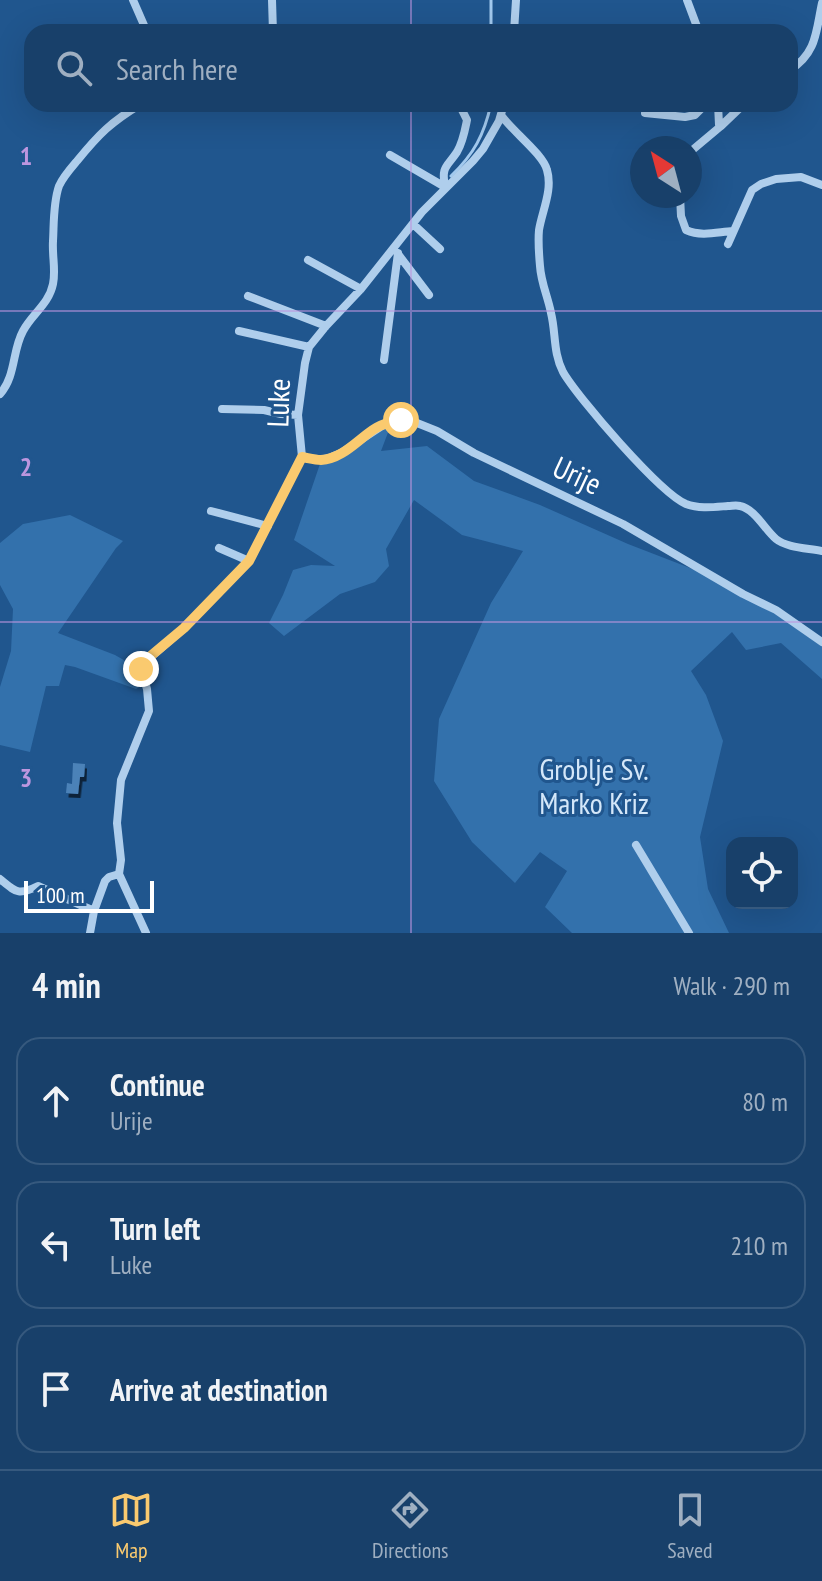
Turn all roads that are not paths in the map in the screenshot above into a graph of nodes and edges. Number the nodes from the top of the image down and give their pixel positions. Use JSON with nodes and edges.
{"nodes":[{"id":1,"x":133,"y":0,"type":"edge"},
{"id":2,"x":272,"y":0,"type":"edge"},
{"id":3,"x":516,"y":0,"type":"edge"},
{"id":4,"x":687,"y":0,"type":"edge"},
{"id":5,"x":822,"y":3,"type":"edge"},
{"id":6,"x":144,"y":24,"type":"edge"},
{"id":7,"x":273,"y":24,"type":"edge"},
{"id":8,"x":514,"y":24,"type":"edge"},
{"id":9,"x":696,"y":24,"type":"edge"},
{"id":10,"x":798,"y":62,"type":"edge"},
{"id":11,"x":128,"y":112,"type":"edge"},
{"id":12,"x":463,"y":112,"type":"edge"},
{"id":13,"x":502,"y":112,"type":"edge"},
{"id":14,"x":698,"y":112,"type":"edge"},
{"id":15,"x":718,"y":112,"type":"edge"},
{"id":16,"x":736,"y":112,"type":"edge"},
{"id":17,"x":645,"y":113,"type":"dead end"},
{"id":18,"x":501,"y":115,"type":"junction"},
{"id":19,"x":721,"y":126,"type":"junction"},
{"id":20,"x":702,"y":142,"type":"edge"},
{"id":21,"x":390,"y":155,"type":"dead end"},
{"id":22,"x":822,"y":185,"type":"edge"},
{"id":23,"x":445,"y":187,"type":"junction"},
{"id":24,"x":681,"y":208,"type":"edge"},
{"id":25,"x":413,"y":224,"type":"junction"},
{"id":26,"x":733,"y":231,"type":"junction"},
{"id":27,"x":728,"y":244,"type":"dead end"},
{"id":28,"x":440,"y":249,"type":"dead end"},
{"id":29,"x":396,"y":250,"type":"junction"},
{"id":30,"x":308,"y":260,"type":"dead end"},
{"id":31,"x":361,"y":289,"type":"junction"},
{"id":32,"x":429,"y":295,"type":"dead end"},
{"id":33,"x":248,"y":296,"type":"dead end"},
{"id":34,"x":326,"y":326,"type":"junction"},
{"id":35,"x":239,"y":331,"type":"dead end"},
{"id":36,"x":309,"y":347,"type":"junction"},
{"id":37,"x":384,"y":360,"type":"dead end"},
{"id":38,"x":0,"y":394,"type":"edge"},
{"id":39,"x":222,"y":409,"type":"dead end"},
{"id":40,"x":298,"y":415,"type":"junction"},
{"id":41,"x":302,"y":457,"type":"junction"},
{"id":42,"x":211,"y":511,"type":"dead end"},
{"id":43,"x":268,"y":526,"type":"junction"},
{"id":44,"x":219,"y":548,"type":"dead end"},
{"id":45,"x":822,"y":551,"type":"edge"},
{"id":46,"x":249,"y":561,"type":"junction"},
{"id":47,"x":822,"y":642,"type":"edge"},
{"id":48,"x":636,"y":845,"type":"dead end"},
{"id":49,"x":119,"y":874,"type":"junction"},
{"id":50,"x":0,"y":879,"type":"edge"},
{"id":51,"x":94,"y":911,"type":"junction"},
{"id":52,"x":90,"y":933,"type":"edge"},
{"id":53,"x":146,"y":933,"type":"edge"},
{"id":54,"x":689,"y":933,"type":"edge"}],
"edges":[{"from":1,"to":6,"type":"street"},
{"from":2,"to":7,"type":"street"},
{"from":3,"to":8,"type":"street"},
{"from":4,"to":9,"type":"street"},
{"from":5,"to":10,"type":"street"},
{"from":11,"to":38,"type":"street"},
{"from":12,"to":23,"type":"street"},
{"from":13,"to":18,"type":"street","name":"Luke"},
{"from":14,"to":17,"type":"street"},
{"from":15,"to":19,"type":"street"},
{"from":16,"to":19,"type":"street"},
{"from":18,"to":23,"type":"street","name":"Luke"},
{"from":18,"to":45,"type":"street"},
{"from":19,"to":20,"type":"street"},
{"from":21,"to":23,"type":"street"},
{"from":22,"to":26,"type":"street"},
{"from":23,"to":25,"type":"street","name":"Luke"},
{"from":24,"to":26,"type":"street"},
{"from":25,"to":28,"type":"street"},
{"from":25,"to":29,"type":"street","name":"Luke"},
{"from":26,"to":27,"type":"street"},
{"from":29,"to":31,"type":"street","name":"Luke"},
{"from":29,"to":32,"type":"street"},
{"from":29,"to":37,"type":"street"},
{"from":30,"to":31,"type":"street"},
{"from":31,"to":34,"type":"street","name":"Luke"},
{"from":33,"to":34,"type":"street"},
{"from":34,"to":36,"type":"street","name":"Luke"},
{"from":35,"to":36,"type":"street"},
{"from":36,"to":40,"type":"street","name":"Luke"},
{"from":39,"to":40,"type":"street"},
{"from":40,"to":41,"type":"street","name":"Luke"},
{"from":41,"to":43,"type":"street","name":"Luke"},
{"from":41,"to":47,"type":"street","name":"Urije"},
{"from":42,"to":43,"type":"street"},
{"from":43,"to":46,"type":"street","name":"Luke"},
{"from":44,"to":46,"type":"street"},
{"from":46,"to":49,"type":"street","name":"Luke"},
{"from":48,"to":54,"type":"street"},
{"from":49,"to":51,"type":"street"},
{"from":49,"to":53,"type":"street","name":"Luke"},
{"from":50,"to":51,"type":"street"},
{"from":51,"to":52,"type":"street"}]}
